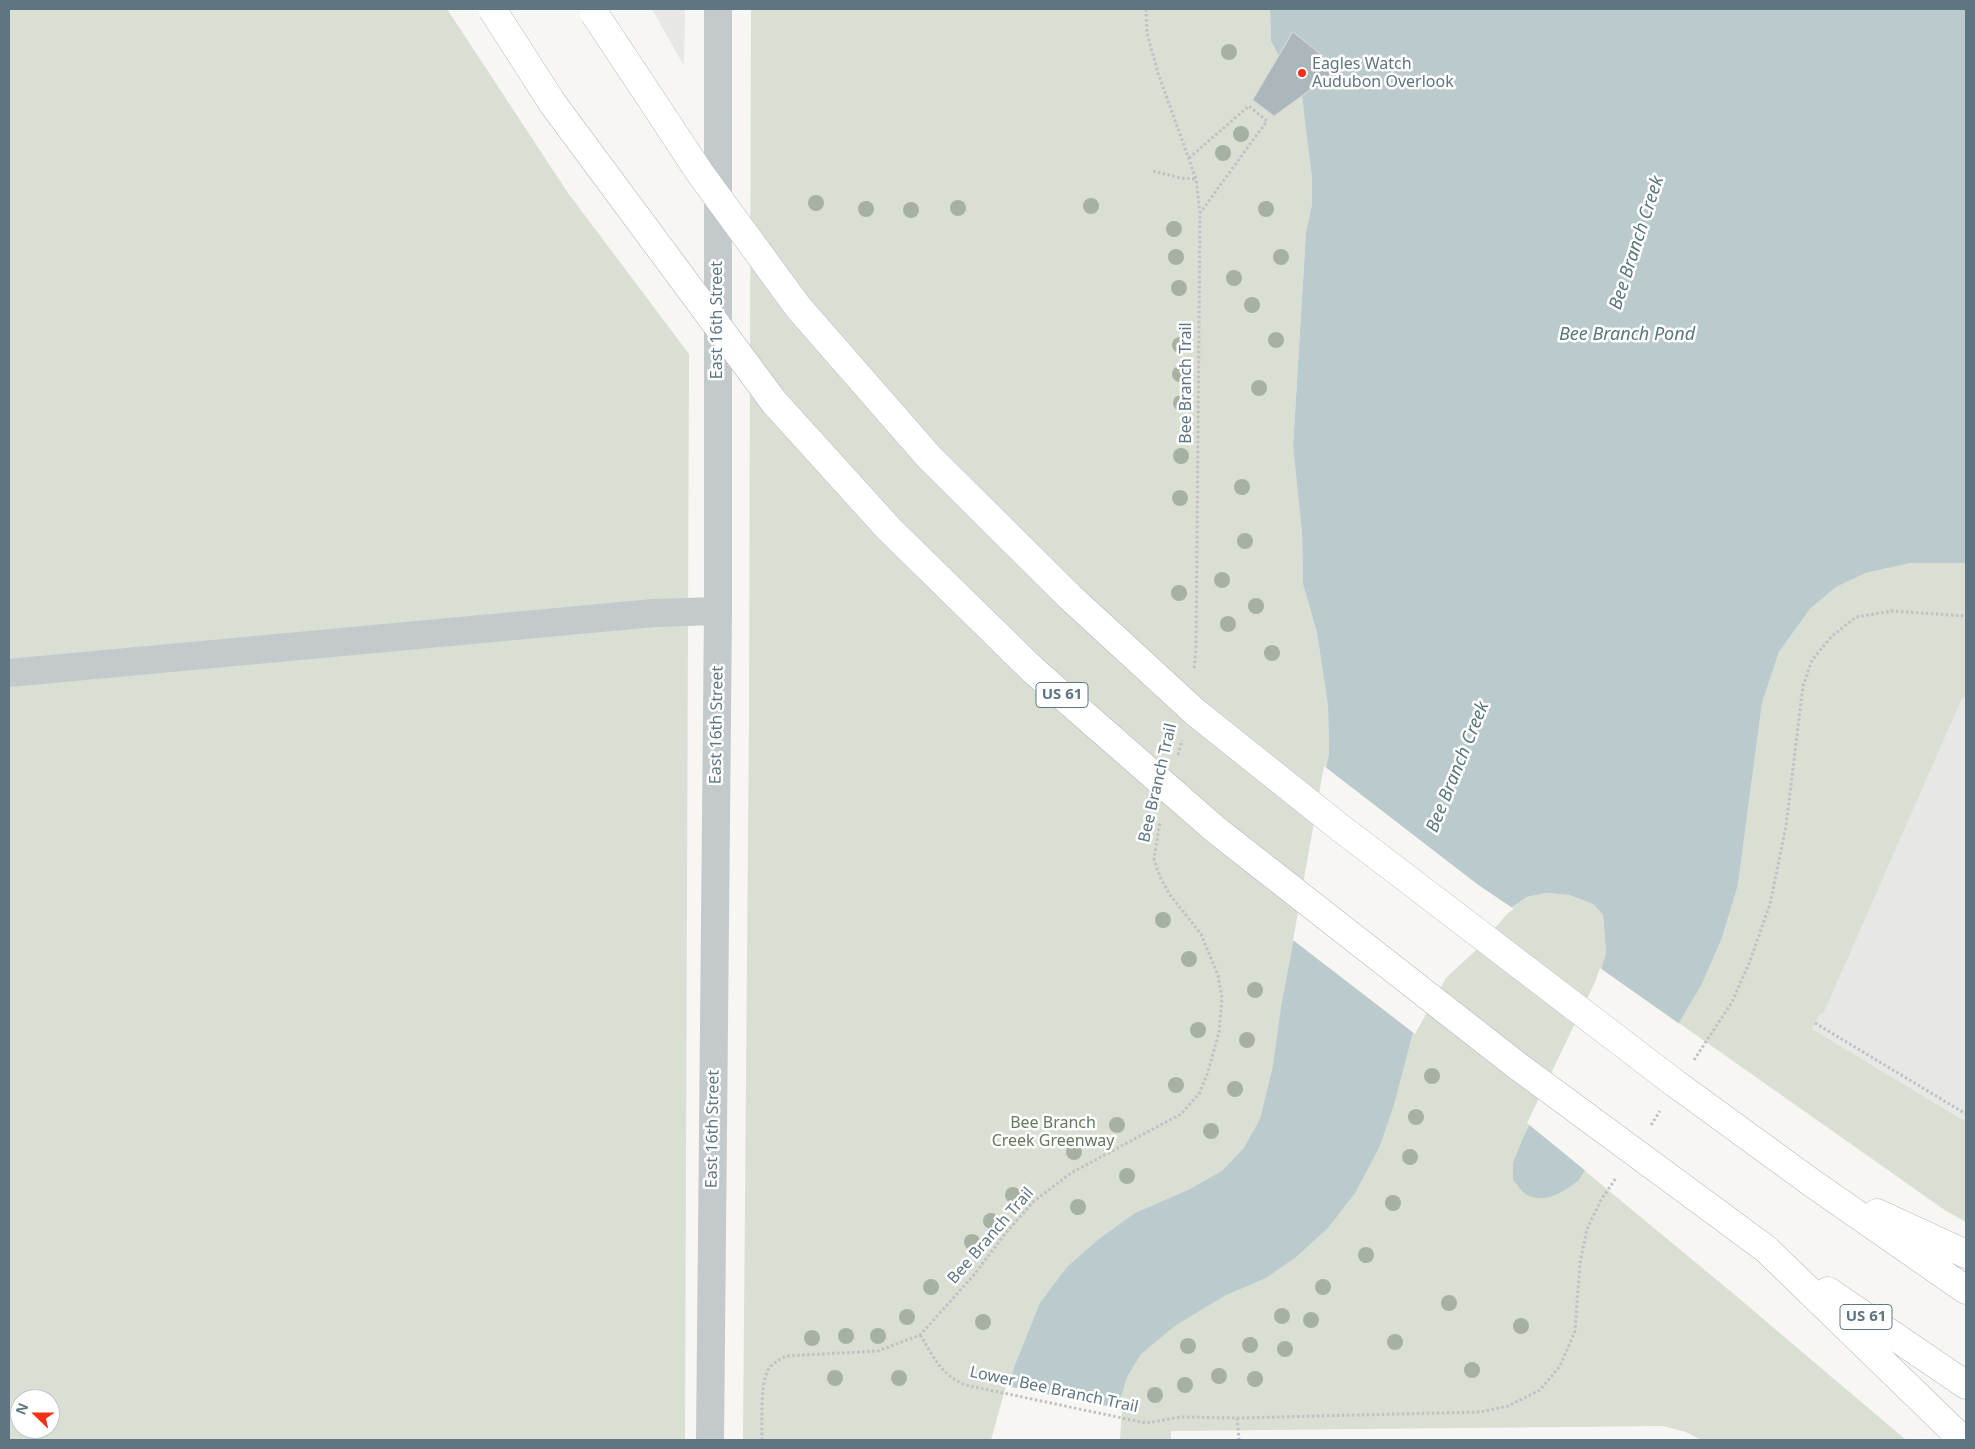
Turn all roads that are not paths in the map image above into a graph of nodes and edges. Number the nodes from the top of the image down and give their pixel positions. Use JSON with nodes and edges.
{"nodes":[{"id":1,"x":492,"y":9,"type":"edge"},
{"id":2,"x":718,"y":9,"type":"edge"},
{"id":3,"x":592,"y":10,"type":"edge"},
{"id":4,"x":718,"y":612,"type":"junction"},
{"id":5,"x":9,"y":672,"type":"edge"},
{"id":6,"x":1812,"y":1184,"type":"junction"},
{"id":7,"x":1766,"y":1249,"type":"junction"},
{"id":8,"x":1966,"y":1254,"type":"edge"},
{"id":9,"x":1966,"y":1290,"type":"edge"},
{"id":10,"x":1966,"y":1385,"type":"edge"},
{"id":11,"x":710,"y":1440,"type":"edge"},
{"id":12,"x":1963,"y":1440,"type":"edge"}],
"edges":[{"from":1,"to":7,"type":"highway","number":"US 61","bridge":true},
{"from":2,"to":4,"type":"street","name":"East 16th Street"},
{"from":3,"to":6,"type":"highway","bridge":true},
{"from":4,"to":5,"type":"street"},
{"from":4,"to":11,"type":"street","name":"East 16th Street"},
{"from":6,"to":8,"type":"highway"},
{"from":6,"to":9,"type":"highway"},
{"from":7,"to":10,"type":"highway","number":"US 61"},
{"from":7,"to":12,"type":"highway"}]}
